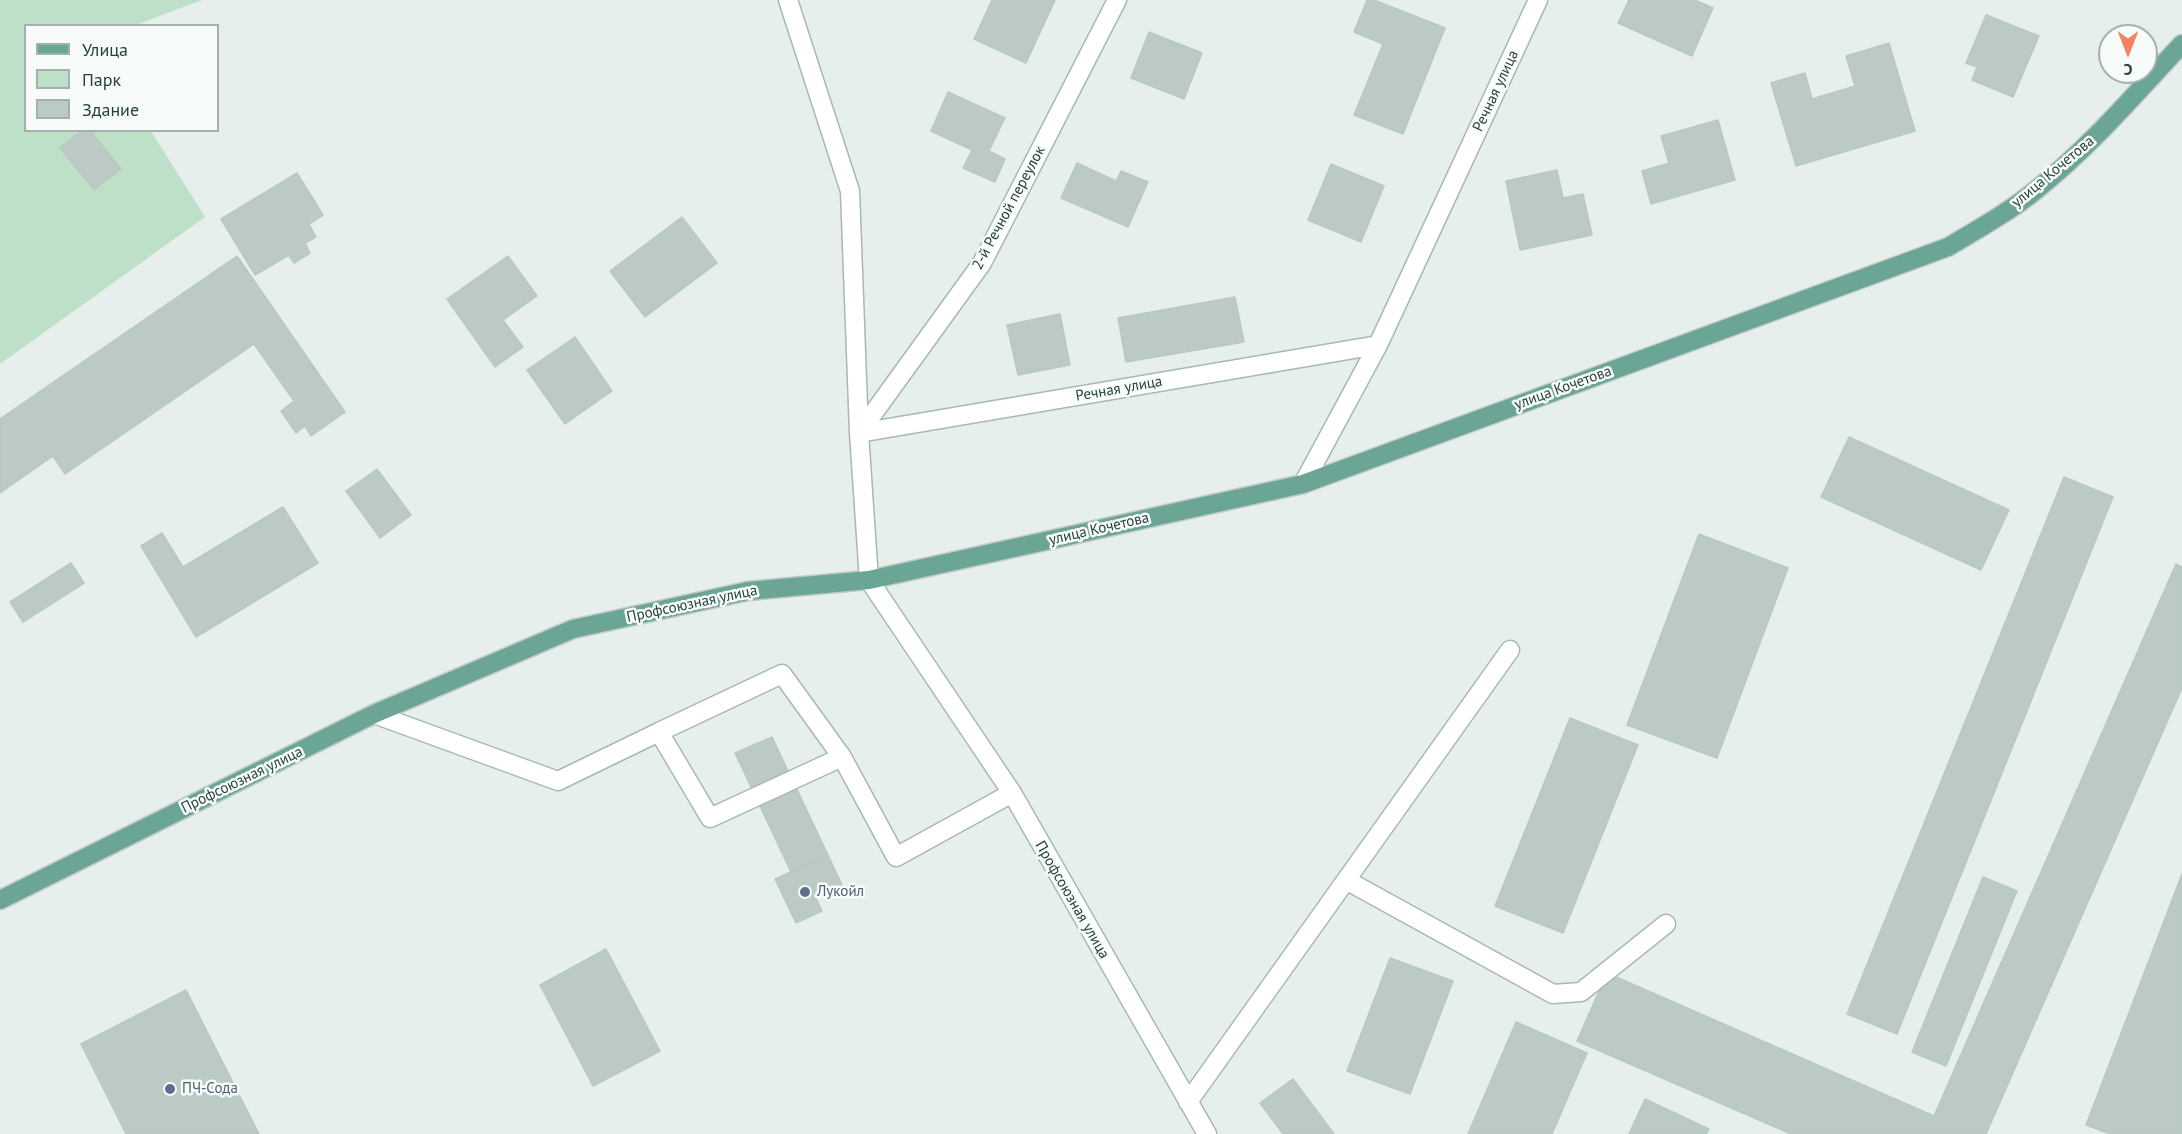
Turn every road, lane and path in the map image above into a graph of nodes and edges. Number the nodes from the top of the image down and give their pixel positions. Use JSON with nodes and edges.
{"nodes":[{"id":1,"x":788,"y":0,"type":"edge"},
{"id":2,"x":1117,"y":0,"type":"edge"},
{"id":3,"x":1538,"y":0,"type":"edge"},
{"id":4,"x":2182,"y":44,"type":"edge"},
{"id":5,"x":1378,"y":345,"type":"junction"},
{"id":6,"x":859,"y":433,"type":"junction"},
{"id":7,"x":1304,"y":484,"type":"junction"},
{"id":8,"x":869,"y":580,"type":"junction"},
{"id":9,"x":1510,"y":650,"type":"dead end"},
{"id":10,"x":374,"y":714,"type":"junction"},
{"id":11,"x":659,"y":732,"type":"junction"},
{"id":12,"x":842,"y":757,"type":"junction"},
{"id":13,"x":1012,"y":793,"type":"junction"},
{"id":14,"x":1346,"y":880,"type":"junction"},
{"id":15,"x":0,"y":900,"type":"edge"},
{"id":16,"x":1666,"y":924,"type":"dead end"},
{"id":17,"x":1188,"y":1102,"type":"junction"},
{"id":18,"x":1207,"y":1134,"type":"edge"}],
"edges":[{"from":1,"to":6,"type":"street"},
{"from":2,"to":6,"type":"street","name":"2-й Речной переулок"},
{"from":3,"to":5,"type":"street","name":"Речная улица"},
{"from":4,"to":7,"type":"main road","name":"улица Кочетова"},
{"from":5,"to":6,"type":"street","name":"Речная улица"},
{"from":5,"to":7,"type":"street","name":"Речная улица"},
{"from":6,"to":8,"type":"street"},
{"from":7,"to":8,"type":"main road","name":"улица Кочетова"},
{"from":8,"to":10,"type":"main road","name":"Профсоюзная улица"},
{"from":8,"to":13,"type":"street","name":"Профсоюзная улица"},
{"from":9,"to":14,"type":"street"},
{"from":10,"to":11,"type":"street"},
{"from":10,"to":15,"type":"main road","name":"Профсоюзная улица"},
{"from":11,"to":12,"type":"street"},
{"from":11,"to":12,"type":"street"},
{"from":12,"to":13,"type":"street"},
{"from":13,"to":17,"type":"street","name":"Профсоюзная улица"},
{"from":14,"to":16,"type":"street"},
{"from":14,"to":17,"type":"street"},
{"from":17,"to":18,"type":"street","name":"Профсоюзная улица"}]}
